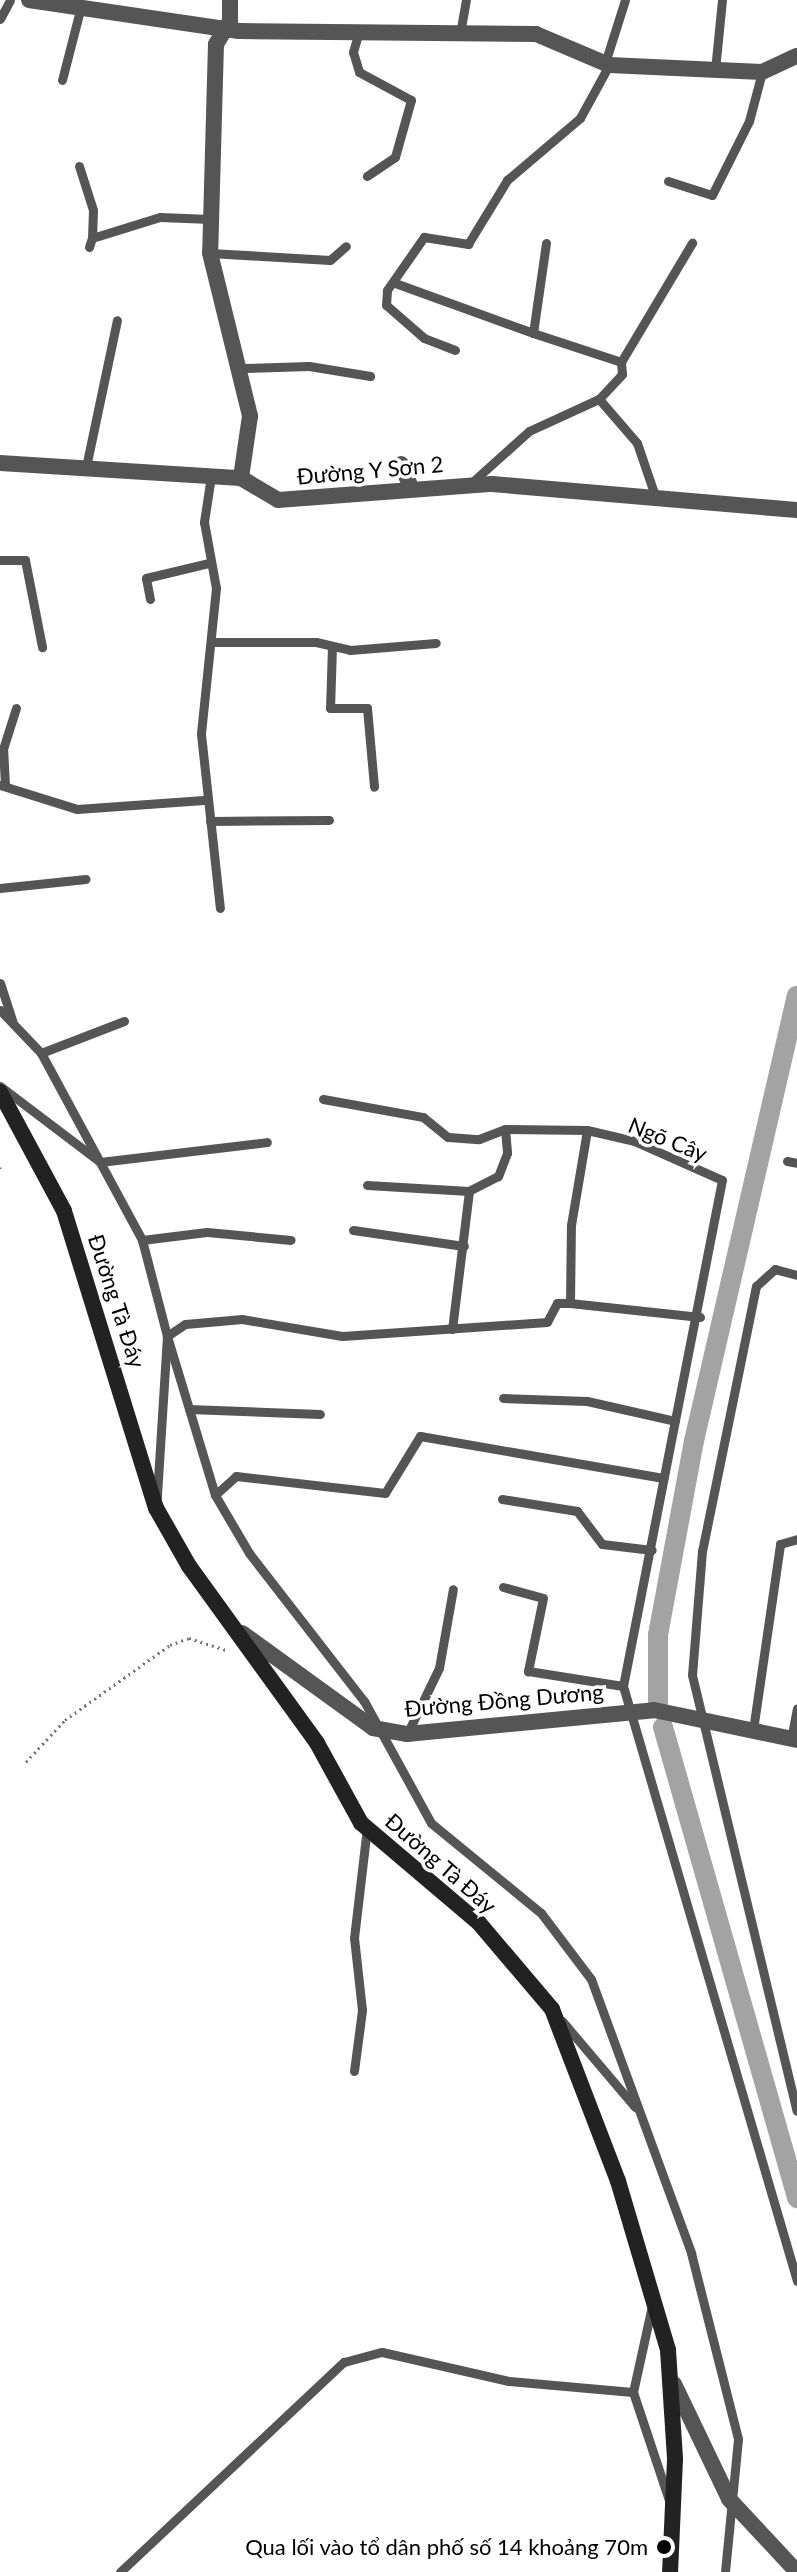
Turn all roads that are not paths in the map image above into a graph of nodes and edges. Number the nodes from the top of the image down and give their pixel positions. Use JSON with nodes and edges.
{"nodes":[{"id":1,"x":10,"y":0,"type":"edge"},
{"id":2,"x":29,"y":0,"type":"edge"},
{"id":3,"x":230,"y":0,"type":"edge"},
{"id":4,"x":466,"y":0,"type":"edge"},
{"id":5,"x":625,"y":0,"type":"edge"},
{"id":6,"x":722,"y":0,"type":"edge"},
{"id":7,"x":80,"y":10,"type":"junction"},
{"id":8,"x":0,"y":19,"type":"edge"},
{"id":9,"x":461,"y":28,"type":"junction"},
{"id":10,"x":227,"y":30,"type":"junction"},
{"id":11,"x":359,"y":31,"type":"junction"},
{"id":12,"x":797,"y":56,"type":"edge"},
{"id":13,"x":607,"y":64,"type":"junction"},
{"id":14,"x":715,"y":70,"type":"junction"},
{"id":15,"x":762,"y":72,"type":"junction"},
{"id":16,"x":62,"y":80,"type":"dead end"},
{"id":17,"x":79,"y":166,"type":"dead end"},
{"id":18,"x":367,"y":176,"type":"dead end"},
{"id":19,"x":668,"y":181,"type":"dead end"},
{"id":20,"x":210,"y":219,"type":"junction"},
{"id":21,"x":546,"y":243,"type":"dead end"},
{"id":22,"x":692,"y":243,"type":"dead end"},
{"id":23,"x":346,"y":246,"type":"dead end"},
{"id":24,"x":210,"y":253,"type":"junction"},
{"id":25,"x":395,"y":283,"type":"junction"},
{"id":26,"x":117,"y":320,"type":"dead end"},
{"id":27,"x":533,"y":333,"type":"junction"},
{"id":28,"x":455,"y":350,"type":"dead end"},
{"id":29,"x":621,"y":362,"type":"junction"},
{"id":30,"x":243,"y":368,"type":"junction"},
{"id":31,"x":370,"y":376,"type":"dead end"},
{"id":32,"x":599,"y":399,"type":"junction"},
{"id":33,"x":0,"y":463,"type":"edge"},
{"id":34,"x":401,"y":464,"type":"dead end"},
{"id":35,"x":86,"y":467,"type":"junction"},
{"id":36,"x":211,"y":476,"type":"junction"},
{"id":37,"x":241,"y":478,"type":"junction"},
{"id":38,"x":470,"y":484,"type":"junction"},
{"id":39,"x":410,"y":485,"type":"junction"},
{"id":40,"x":654,"y":493,"type":"junction"},
{"id":41,"x":797,"y":510,"type":"edge"},
{"id":42,"x":0,"y":560,"type":"edge"},
{"id":43,"x":209,"y":563,"type":"junction"},
{"id":44,"x":150,"y":599,"type":"dead end"},
{"id":45,"x":212,"y":642,"type":"junction"},
{"id":46,"x":436,"y":643,"type":"dead end"},
{"id":47,"x":332,"y":646,"type":"junction"},
{"id":48,"x":42,"y":647,"type":"dead end"},
{"id":49,"x":16,"y":708,"type":"dead end"},
{"id":50,"x":2,"y":785,"type":"edge"},
{"id":51,"x":374,"y":787,"type":"dead end"},
{"id":52,"x":204,"y":800,"type":"junction"},
{"id":53,"x":329,"y":820,"type":"dead end"},
{"id":54,"x":210,"y":821,"type":"junction"},
{"id":55,"x":86,"y":879,"type":"dead end"},
{"id":56,"x":0,"y":888,"type":"edge"},
{"id":57,"x":220,"y":908,"type":"dead end"},
{"id":58,"x":0,"y":983,"type":"edge"},
{"id":59,"x":0,"y":1010,"type":"edge"},
{"id":60,"x":124,"y":1021,"type":"dead end"},
{"id":61,"x":13,"y":1022,"type":"junction"},
{"id":62,"x":41,"y":1053,"type":"junction"},
{"id":63,"x":0,"y":1089,"type":"edge"},
{"id":64,"x":323,"y":1099,"type":"dead end"},
{"id":65,"x":505,"y":1129,"type":"junction"},
{"id":66,"x":587,"y":1130,"type":"junction"},
{"id":67,"x":267,"y":1142,"type":"dead end"},
{"id":68,"x":100,"y":1162,"type":"junction"},
{"id":69,"x":367,"y":1185,"type":"dead end"},
{"id":70,"x":469,"y":1191,"type":"junction"},
{"id":71,"x":353,"y":1230,"type":"dead end"},
{"id":72,"x":142,"y":1240,"type":"junction"},
{"id":73,"x":291,"y":1240,"type":"dead end"},
{"id":74,"x":464,"y":1246,"type":"junction"},
{"id":75,"x":797,"y":1275,"type":"edge"},
{"id":76,"x":570,"y":1303,"type":"junction"},
{"id":77,"x":700,"y":1317,"type":"junction"},
{"id":78,"x":452,"y":1329,"type":"junction"},
{"id":79,"x":167,"y":1336,"type":"junction"},
{"id":80,"x":503,"y":1398,"type":"dead end"},
{"id":81,"x":189,"y":1409,"type":"junction"},
{"id":82,"x":320,"y":1414,"type":"dead end"},
{"id":83,"x":675,"y":1421,"type":"junction"},
{"id":84,"x":663,"y":1478,"type":"junction"},
{"id":85,"x":215,"y":1495,"type":"junction"},
{"id":86,"x":502,"y":1499,"type":"dead end"},
{"id":87,"x":156,"y":1508,"type":"junction"},
{"id":88,"x":797,"y":1539,"type":"edge"},
{"id":89,"x":652,"y":1550,"type":"junction"},
{"id":90,"x":503,"y":1587,"type":"dead end"},
{"id":91,"x":453,"y":1589,"type":"dead end"},
{"id":92,"x":242,"y":1633,"type":"junction"},
{"id":93,"x":623,"y":1686,"type":"junction"},
{"id":94,"x":797,"y":1709,"type":"edge"},
{"id":95,"x":628,"y":1711,"type":"junction"},
{"id":96,"x":703,"y":1720,"type":"junction"},
{"id":97,"x":373,"y":1728,"type":"junction"},
{"id":98,"x":753,"y":1730,"type":"junction"},
{"id":99,"x":407,"y":1734,"type":"junction"},
{"id":100,"x":794,"y":1739,"type":"edge"},
{"id":101,"x":367,"y":1827,"type":"junction"},
{"id":102,"x":552,"y":2009,"type":"junction"},
{"id":103,"x":354,"y":2071,"type":"dead end"},
{"id":104,"x":795,"y":2094,"type":"edge"},
{"id":105,"x":797,"y":2111,"type":"edge"},
{"id":106,"x":641,"y":2113,"type":"junction"},
{"id":107,"x":797,"y":2281,"type":"edge"},
{"id":108,"x":654,"y":2292,"type":"junction"},
{"id":109,"x":674,"y":2384,"type":"junction"},
{"id":110,"x":633,"y":2392,"type":"junction"},
{"id":111,"x":729,"y":2499,"type":"junction"},
{"id":112,"x":671,"y":2506,"type":"junction"},
{"id":113,"x":120,"y":2572,"type":"edge"},
{"id":114,"x":670,"y":2572,"type":"edge"},
{"id":115,"x":725,"y":2572,"type":"edge"},
{"id":116,"x":797,"y":2572,"type":"edge"}],
"edges":[{"from":1,"to":8,"type":"lane"},
{"from":2,"to":7,"type":"street"},
{"from":3,"to":10,"type":"street"},
{"from":4,"to":9,"type":"lane"},
{"from":5,"to":13,"type":"lane"},
{"from":6,"to":14,"type":"lane"},
{"from":7,"to":10,"type":"street"},
{"from":7,"to":16,"type":"lane"},
{"from":9,"to":11,"type":"street"},
{"from":9,"to":13,"type":"street"},
{"from":10,"to":11,"type":"street"},
{"from":10,"to":20,"type":"street"},
{"from":11,"to":18,"type":"lane"},
{"from":12,"to":15,"type":"street"},
{"from":13,"to":14,"type":"street"},
{"from":13,"to":25,"type":"lane"},
{"from":14,"to":15,"type":"street"},
{"from":15,"to":19,"type":"lane"},
{"from":17,"to":20,"type":"lane"},
{"from":20,"to":24,"type":"street"},
{"from":21,"to":27,"type":"lane"},
{"from":22,"to":29,"type":"lane"},
{"from":23,"to":24,"type":"lane"},
{"from":24,"to":30,"type":"street"},
{"from":25,"to":27,"type":"lane"},
{"from":25,"to":28,"type":"lane"},
{"from":26,"to":35,"type":"lane"},
{"from":27,"to":29,"type":"lane"},
{"from":29,"to":32,"type":"lane"},
{"from":30,"to":31,"type":"lane"},
{"from":30,"to":37,"type":"street"},
{"from":32,"to":38,"type":"lane"},
{"from":32,"to":40,"type":"lane"},
{"from":33,"to":35,"type":"street","name":"Đường Y Sơn 2"},
{"from":34,"to":39,"type":"street"},
{"from":35,"to":36,"type":"street","name":"Đường Y Sơn 2"},
{"from":36,"to":37,"type":"street","name":"Đường Y Sơn 2"},
{"from":36,"to":43,"type":"lane"},
{"from":37,"to":39,"type":"street","name":"Đường Y Sơn 2"},
{"from":38,"to":39,"type":"street","name":"Đường Y Sơn 2"},
{"from":38,"to":40,"type":"street","name":"Đường Y Sơn 2"},
{"from":40,"to":41,"type":"street","name":"Đường Y Sơn 2"},
{"from":42,"to":48,"type":"lane"},
{"from":43,"to":44,"type":"lane"},
{"from":43,"to":45,"type":"lane"},
{"from":45,"to":47,"type":"lane"},
{"from":45,"to":52,"type":"lane"},
{"from":46,"to":47,"type":"lane"},
{"from":47,"to":51,"type":"lane"},
{"from":49,"to":50,"type":"lane"},
{"from":50,"to":52,"type":"lane"},
{"from":52,"to":54,"type":"lane"},
{"from":53,"to":54,"type":"lane"},
{"from":54,"to":57,"type":"lane"},
{"from":55,"to":56,"type":"lane"},
{"from":58,"to":61,"type":"lane"},
{"from":59,"to":61,"type":"lane"},
{"from":60,"to":62,"type":"lane"},
{"from":61,"to":62,"type":"lane"},
{"from":62,"to":68,"type":"lane"},
{"from":63,"to":68,"type":"lane"},
{"from":63,"to":87,"type":"street","name":"Đường Tà Đáy"},
{"from":64,"to":65,"type":"lane","name":"Ngõ Cây"},
{"from":65,"to":66,"type":"lane","name":"Ngõ Cây"},
{"from":65,"to":70,"type":"lane"},
{"from":66,"to":76,"type":"lane"},
{"from":66,"to":77,"type":"lane","name":"Ngõ Cây"},
{"from":67,"to":68,"type":"lane"},
{"from":68,"to":72,"type":"lane"},
{"from":69,"to":70,"type":"lane"},
{"from":70,"to":74,"type":"lane"},
{"from":71,"to":74,"type":"lane"},
{"from":72,"to":73,"type":"lane"},
{"from":72,"to":79,"type":"lane"},
{"from":74,"to":78,"type":"lane"},
{"from":75,"to":96,"type":"lane"},
{"from":76,"to":77,"type":"lane"},
{"from":76,"to":78,"type":"lane"},
{"from":77,"to":83,"type":"lane"},
{"from":78,"to":79,"type":"lane"},
{"from":79,"to":81,"type":"lane"},
{"from":79,"to":87,"type":"lane"},
{"from":80,"to":83,"type":"lane"},
{"from":81,"to":82,"type":"lane"},
{"from":81,"to":85,"type":"lane"},
{"from":83,"to":84,"type":"lane"},
{"from":84,"to":85,"type":"lane"},
{"from":84,"to":89,"type":"lane"},
{"from":85,"to":97,"type":"lane"},
{"from":86,"to":89,"type":"lane"},
{"from":87,"to":92,"type":"street","name":"Đường Tà Đáy"},
{"from":88,"to":98,"type":"lane"},
{"from":89,"to":93,"type":"lane"},
{"from":90,"to":93,"type":"lane"},
{"from":91,"to":99,"type":"lane"},
{"from":92,"to":97,"type":"street","name":"Đường Đồng Dương"},
{"from":92,"to":101,"type":"street","name":"Đường Tà Đáy"},
{"from":93,"to":95,"type":"lane"},
{"from":94,"to":100,"type":"lane"},
{"from":95,"to":96,"type":"street","name":"Đường Đồng Dương"},
{"from":95,"to":99,"type":"street","name":"Đường Đồng Dương"},
{"from":95,"to":107,"type":"lane"},
{"from":96,"to":98,"type":"street","name":"Đường Đồng Dương"},
{"from":96,"to":104,"type":"lane"},
{"from":97,"to":99,"type":"street","name":"Đường Đồng Dương"},
{"from":97,"to":106,"type":"lane"},
{"from":98,"to":100,"type":"street","name":"Đường Đồng Dương"},
{"from":101,"to":102,"type":"street","name":"Đường Tà Đáy"},
{"from":101,"to":103,"type":"lane"},
{"from":102,"to":106,"type":"lane"},
{"from":102,"to":108,"type":"street","name":"Đường Tà Đáy"},
{"from":104,"to":105,"type":"lane"},
{"from":106,"to":111,"type":"lane"},
{"from":108,"to":109,"type":"street","name":"Đường Tà Đáy"},
{"from":108,"to":110,"type":"lane"},
{"from":109,"to":111,"type":"street"},
{"from":109,"to":112,"type":"street","name":"Đường Tà Đáy"},
{"from":110,"to":112,"type":"lane"},
{"from":110,"to":113,"type":"lane"},
{"from":111,"to":115,"type":"lane"},
{"from":111,"to":116,"type":"street"},
{"from":112,"to":114,"type":"street","name":"Đường Tà Đáy"}]}
